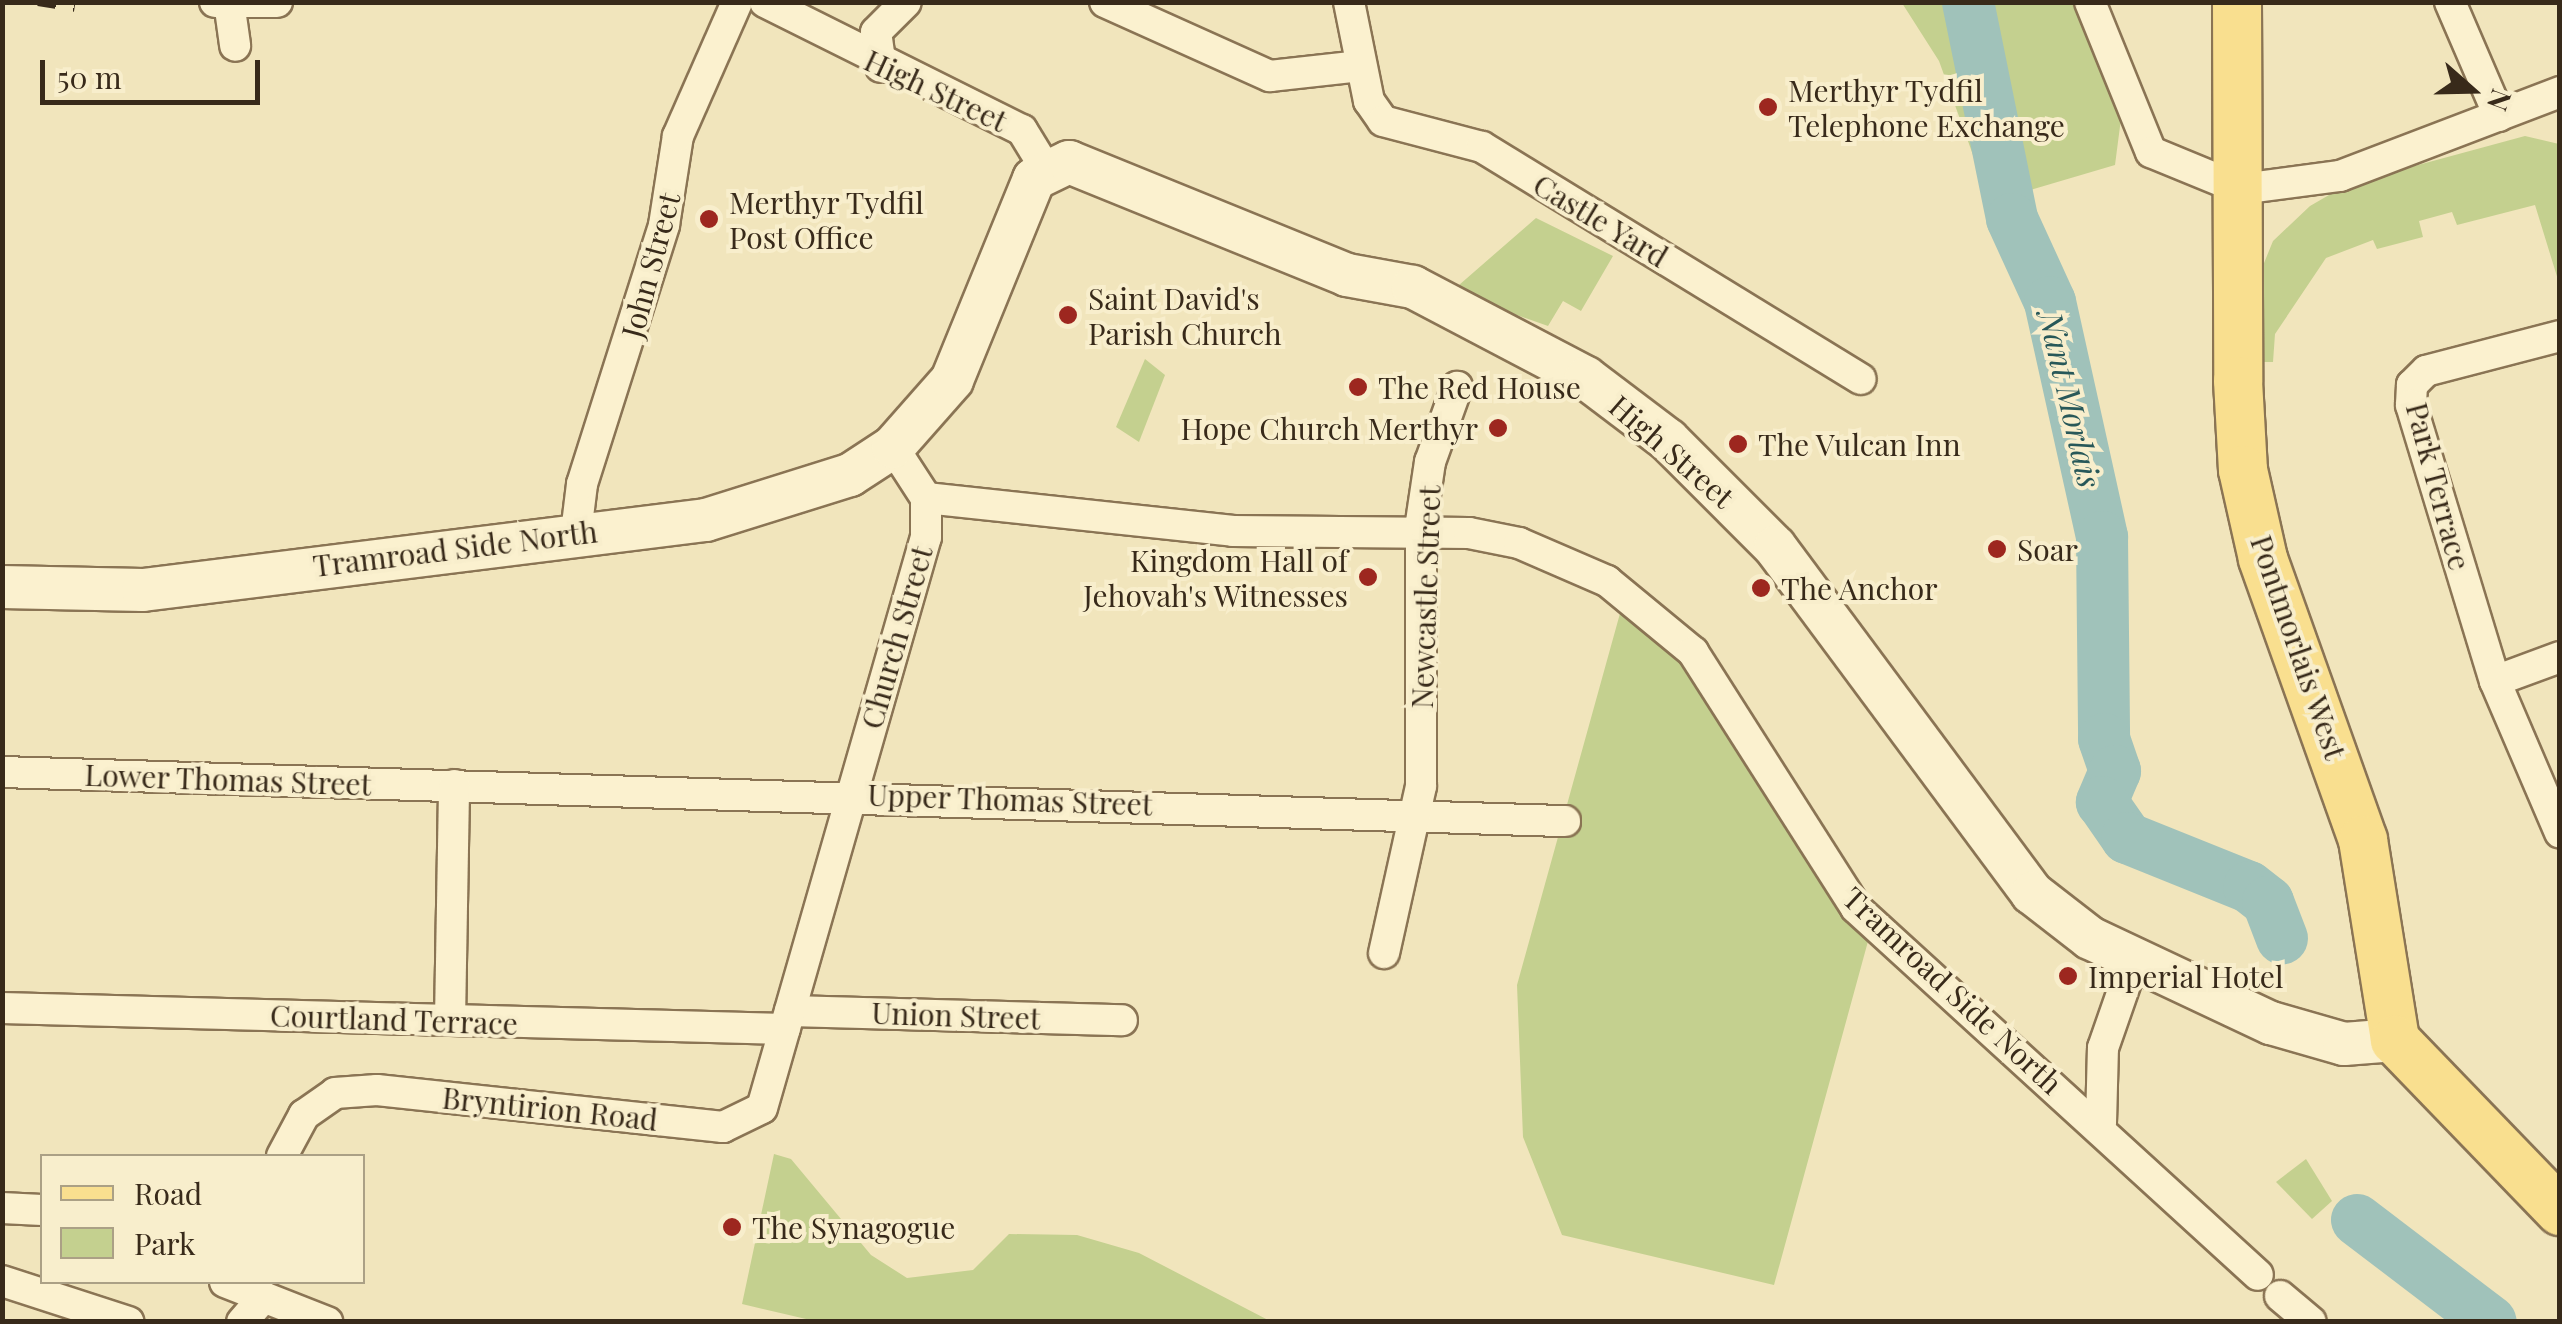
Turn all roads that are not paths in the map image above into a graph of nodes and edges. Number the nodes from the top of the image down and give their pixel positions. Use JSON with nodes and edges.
{"nodes":[{"id":1,"x":276,"y":2,"type":"edge"},
{"id":2,"x":737,"y":2,"type":"edge"},
{"id":3,"x":766,"y":2,"type":"edge"},
{"id":4,"x":906,"y":2,"type":"edge"},
{"id":5,"x":1105,"y":2,"type":"edge"},
{"id":6,"x":1349,"y":2,"type":"edge"},
{"id":7,"x":2090,"y":2,"type":"edge"},
{"id":8,"x":2238,"y":2,"type":"edge"},
{"id":9,"x":2450,"y":2,"type":"edge"},
{"id":10,"x":223,"y":6,"type":"edge"},
{"id":11,"x":234,"y":46,"type":"dead end"},
{"id":12,"x":1360,"y":66,"type":"junction"},
{"id":13,"x":882,"y":67,"type":"junction"},
{"id":14,"x":2554,"y":104,"type":"edge"},
{"id":15,"x":2499,"y":116,"type":"junction"},
{"id":16,"x":1044,"y":166,"type":"junction"},
{"id":17,"x":2241,"y":189,"type":"junction"},
{"id":18,"x":2560,"y":336,"type":"edge"},
{"id":19,"x":1860,"y":379,"type":"dead end"},
{"id":20,"x":1458,"y":387,"type":"dead end"},
{"id":21,"x":893,"y":446,"type":"junction"},
{"id":22,"x":926,"y":498,"type":"junction"},
{"id":23,"x":1421,"y":532,"type":"junction"},
{"id":24,"x":576,"y":533,"type":"junction"},
{"id":25,"x":2,"y":587,"type":"edge"},
{"id":26,"x":2560,"y":657,"type":"edge"},
{"id":27,"x":2495,"y":681,"type":"junction"},
{"id":28,"x":2,"y":772,"type":"edge"},
{"id":29,"x":454,"y":785,"type":"junction"},
{"id":30,"x":852,"y":795,"type":"junction"},
{"id":31,"x":1414,"y":812,"type":"junction"},
{"id":32,"x":1565,"y":820,"type":"dead end"},
{"id":33,"x":2560,"y":833,"type":"edge"},
{"id":34,"x":1384,"y":954,"type":"dead end"},
{"id":35,"x":2134,"y":960,"type":"junction"},
{"id":36,"x":2,"y":1008,"type":"edge"},
{"id":37,"x":450,"y":1020,"type":"junction"},
{"id":38,"x":788,"y":1020,"type":"junction"},
{"id":39,"x":1122,"y":1020,"type":"dead end"},
{"id":40,"x":2394,"y":1040,"type":"junction"},
{"id":41,"x":2101,"y":1123,"type":"junction"},
{"id":42,"x":283,"y":1154,"type":"edge"},
{"id":43,"x":2,"y":1208,"type":"edge"},
{"id":44,"x":40,"y":1210,"type":"edge"},
{"id":45,"x":2560,"y":1211,"type":"edge"},
{"id":46,"x":2,"y":1281,"type":"edge"},
{"id":47,"x":230,"y":1284,"type":"edge"},
{"id":48,"x":264,"y":1298,"type":"junction"},
{"id":49,"x":128,"y":1322,"type":"edge"},
{"id":50,"x":242,"y":1322,"type":"edge"},
{"id":51,"x":327,"y":1322,"type":"edge"},
{"id":52,"x":2310,"y":1322,"type":"edge"}],
"edges":[{"from":1,"to":10,"type":"street"},
{"from":2,"to":24,"type":"street","name":"John Street"},
{"from":3,"to":13,"type":"street","name":"High Street"},
{"from":4,"to":13,"type":"street"},
{"from":5,"to":12,"type":"street"},
{"from":6,"to":12,"type":"street"},
{"from":7,"to":17,"type":"street"},
{"from":8,"to":17,"type":"main road","name":"Pontmorlais West"},
{"from":9,"to":15,"type":"street"},
{"from":10,"to":11,"type":"street"},
{"from":12,"to":19,"type":"street","name":"Castle Yard"},
{"from":13,"to":16,"type":"street","name":"High Street"},
{"from":14,"to":15,"type":"street"},
{"from":15,"to":17,"type":"street"},
{"from":16,"to":21,"type":"street"},
{"from":16,"to":35,"type":"street","name":"High Street"},
{"from":17,"to":40,"type":"main road","name":"Pontmorlais West"},
{"from":18,"to":27,"type":"street","name":"Park Terrace"},
{"from":20,"to":23,"type":"street","name":"Newcastle Street"},
{"from":21,"to":22,"type":"street"},
{"from":21,"to":24,"type":"street","name":"Tramroad Side North"},
{"from":22,"to":23,"type":"street","name":"Tramroad Side North"},
{"from":22,"to":30,"type":"street","name":"Church Street"},
{"from":23,"to":31,"type":"street","name":"Newcastle Street"},
{"from":23,"to":41,"type":"street","name":"Tramroad Side North"},
{"from":24,"to":25,"type":"street","name":"Tramroad Side North"},
{"from":26,"to":27,"type":"street"},
{"from":27,"to":33,"type":"street","name":"Park Terrace"},
{"from":28,"to":29,"type":"street","name":"Lower Thomas Street"},
{"from":29,"to":30,"type":"street","name":"Upper Thomas Street"},
{"from":29,"to":37,"type":"street"},
{"from":30,"to":31,"type":"street","name":"Upper Thomas Street"},
{"from":30,"to":38,"type":"street","name":"Church Street"},
{"from":31,"to":32,"type":"street","name":"Upper Thomas Street"},
{"from":31,"to":34,"type":"street","name":"Newcastle Street"},
{"from":35,"to":40,"type":"street","name":"High Street"},
{"from":35,"to":41,"type":"street"},
{"from":36,"to":37,"type":"street","name":"Courtland Terrace"},
{"from":37,"to":38,"type":"street","name":"Courtland Terrace"},
{"from":38,"to":39,"type":"street","name":"Union Street"},
{"from":38,"to":42,"type":"street","name":"Bryntirion Road"},
{"from":40,"to":45,"type":"main road"},
{"from":41,"to":52,"type":"street","name":"Tramroad Side North"},
{"from":43,"to":44,"type":"street"},
{"from":46,"to":49,"type":"street"},
{"from":47,"to":48,"type":"street"},
{"from":48,"to":50,"type":"street"},
{"from":48,"to":51,"type":"street"}]}
